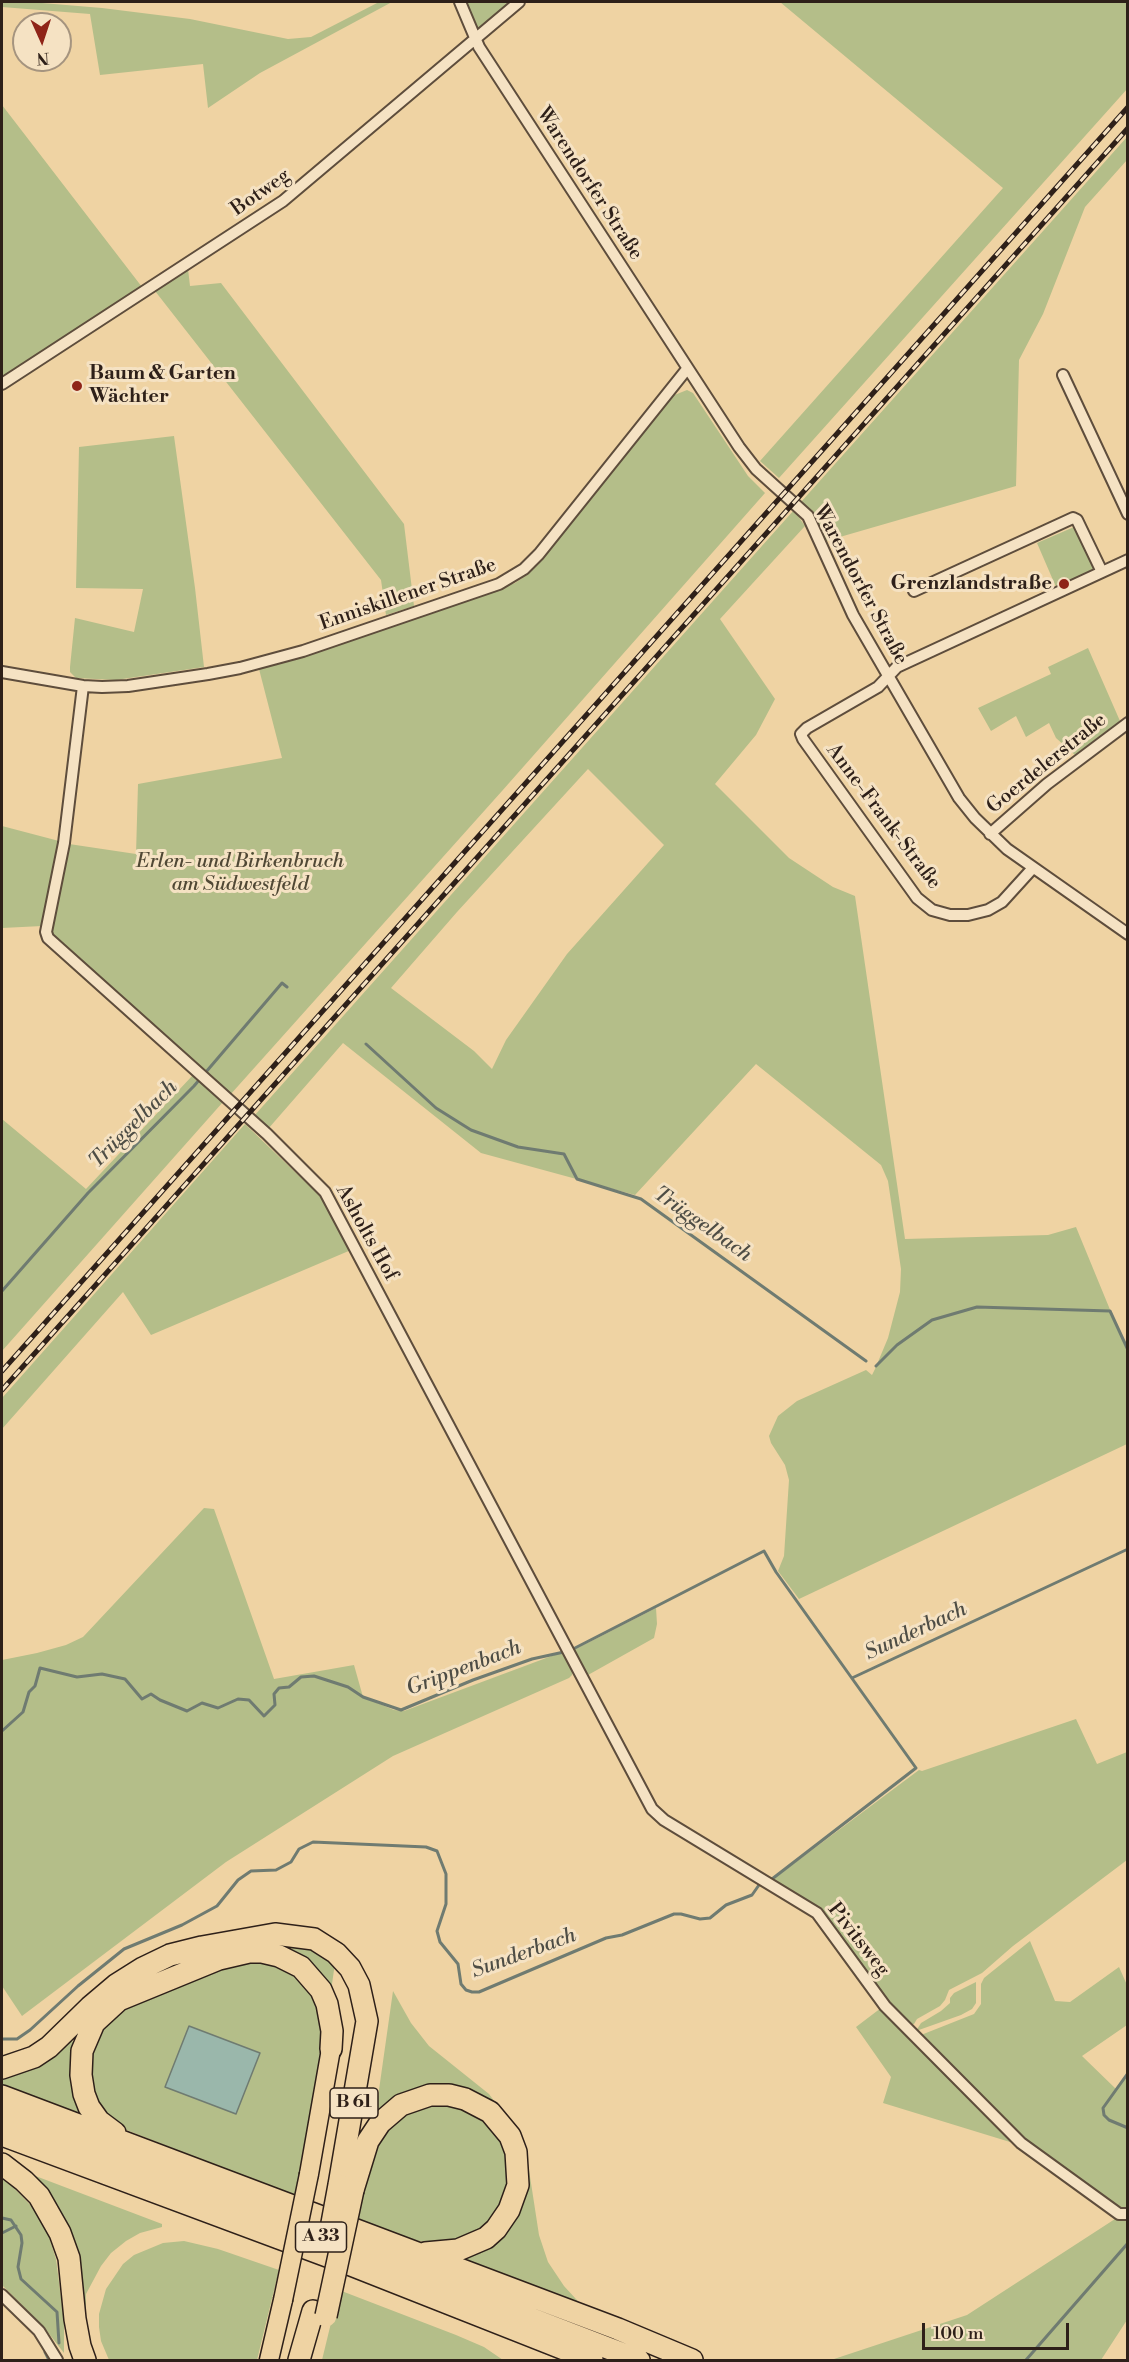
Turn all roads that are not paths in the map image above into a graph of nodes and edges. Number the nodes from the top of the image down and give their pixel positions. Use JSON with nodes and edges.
{"nodes":[{"id":1,"x":460,"y":2,"type":"edge"},
{"id":2,"x":519,"y":2,"type":"edge"},
{"id":3,"x":475,"y":40,"type":"junction"},
{"id":4,"x":687,"y":369,"type":"junction"},
{"id":5,"x":1063,"y":375,"type":"dead end"},
{"id":6,"x":2,"y":384,"type":"edge"},
{"id":7,"x":1128,"y":514,"type":"edge"},
{"id":8,"x":1128,"y":560,"type":"edge"},
{"id":9,"x":1102,"y":572,"type":"junction"},
{"id":10,"x":914,"y":591,"type":"dead end"},
{"id":11,"x":2,"y":672,"type":"edge"},
{"id":12,"x":887,"y":676,"type":"junction"},
{"id":13,"x":83,"y":686,"type":"junction"},
{"id":14,"x":1128,"y":723,"type":"edge"},
{"id":15,"x":990,"y":834,"type":"junction"},
{"id":16,"x":1032,"y":869,"type":"junction"},
{"id":17,"x":1128,"y":934,"type":"edge"},
{"id":18,"x":583,"y":1677,"type":"joint"},
{"id":19,"x":331,"y":2049,"type":"joint"},
{"id":20,"x":2,"y":2068,"type":"edge"},
{"id":21,"x":2,"y":2096,"type":"edge"},
{"id":22,"x":2,"y":2115,"type":"edge"},
{"id":23,"x":2,"y":2135,"type":"edge"},
{"id":24,"x":145,"y":2150,"type":"junction"},
{"id":25,"x":2,"y":2164,"type":"edge"},
{"id":26,"x":346,"y":2188,"type":"junction"},
{"id":27,"x":1128,"y":2214,"type":"edge"},
{"id":28,"x":418,"y":2253,"type":"junction"},
{"id":29,"x":2,"y":2295,"type":"edge"},
{"id":30,"x":319,"y":2313,"type":"junction"},
{"id":31,"x":57,"y":2361,"type":"edge"},
{"id":32,"x":85,"y":2361,"type":"edge"},
{"id":33,"x":269,"y":2361,"type":"edge"},
{"id":34,"x":299,"y":2361,"type":"edge"},
{"id":35,"x":314,"y":2361,"type":"edge"},
{"id":36,"x":592,"y":2361,"type":"edge"},
{"id":37,"x":639,"y":2361,"type":"edge"},
{"id":38,"x":692,"y":2361,"type":"edge"}],
"edges":[{"from":1,"to":3,"type":"street","name":"Warendorfer Straße"},
{"from":2,"to":3,"type":"street","name":"Botweg"},
{"from":3,"to":4,"type":"street","name":"Warendorfer Straße"},
{"from":3,"to":6,"type":"street","name":"Botweg"},
{"from":4,"to":12,"type":"street","name":"Warendorfer Straße"},
{"from":4,"to":13,"type":"street","name":"Enniskillener Straße"},
{"from":5,"to":7,"type":"street"},
{"from":8,"to":9,"type":"street"},
{"from":9,"to":10,"type":"street"},
{"from":9,"to":12,"type":"street"},
{"from":11,"to":13,"type":"street","name":"Enniskillener Straße"},
{"from":12,"to":15,"type":"street","name":"Warendorfer Straße"},
{"from":12,"to":16,"type":"street","name":"Anne-Frank-Straße"},
{"from":13,"to":18,"type":"street","name":"Asholts Hof"},
{"from":14,"to":15,"type":"street","name":"Goerdelerstraße"},
{"from":15,"to":16,"type":"street","name":"Warendorfer Straße"},
{"from":16,"to":17,"type":"street","name":"Warendorfer Straße"},
{"from":18,"to":27,"type":"street","name":"Pivitsweg"},
{"from":19,"to":24,"type":"highway"},
{"from":19,"to":33,"type":"highway","bridge":true},
{"from":20,"to":26,"type":"highway","number":"B 61"},
{"from":21,"to":24,"type":"highway"},
{"from":22,"to":37,"type":"highway","number":"A 33"},
{"from":23,"to":36,"type":"highway","number":"A 33"},
{"from":24,"to":28,"type":"highway"},
{"from":25,"to":32,"type":"highway"},
{"from":26,"to":28,"type":"highway"},
{"from":26,"to":30,"type":"highway","bridge":true},
{"from":28,"to":38,"type":"highway"},
{"from":29,"to":31,"type":"street"},
{"from":30,"to":34,"type":"highway"},
{"from":30,"to":35,"type":"highway"}]}
